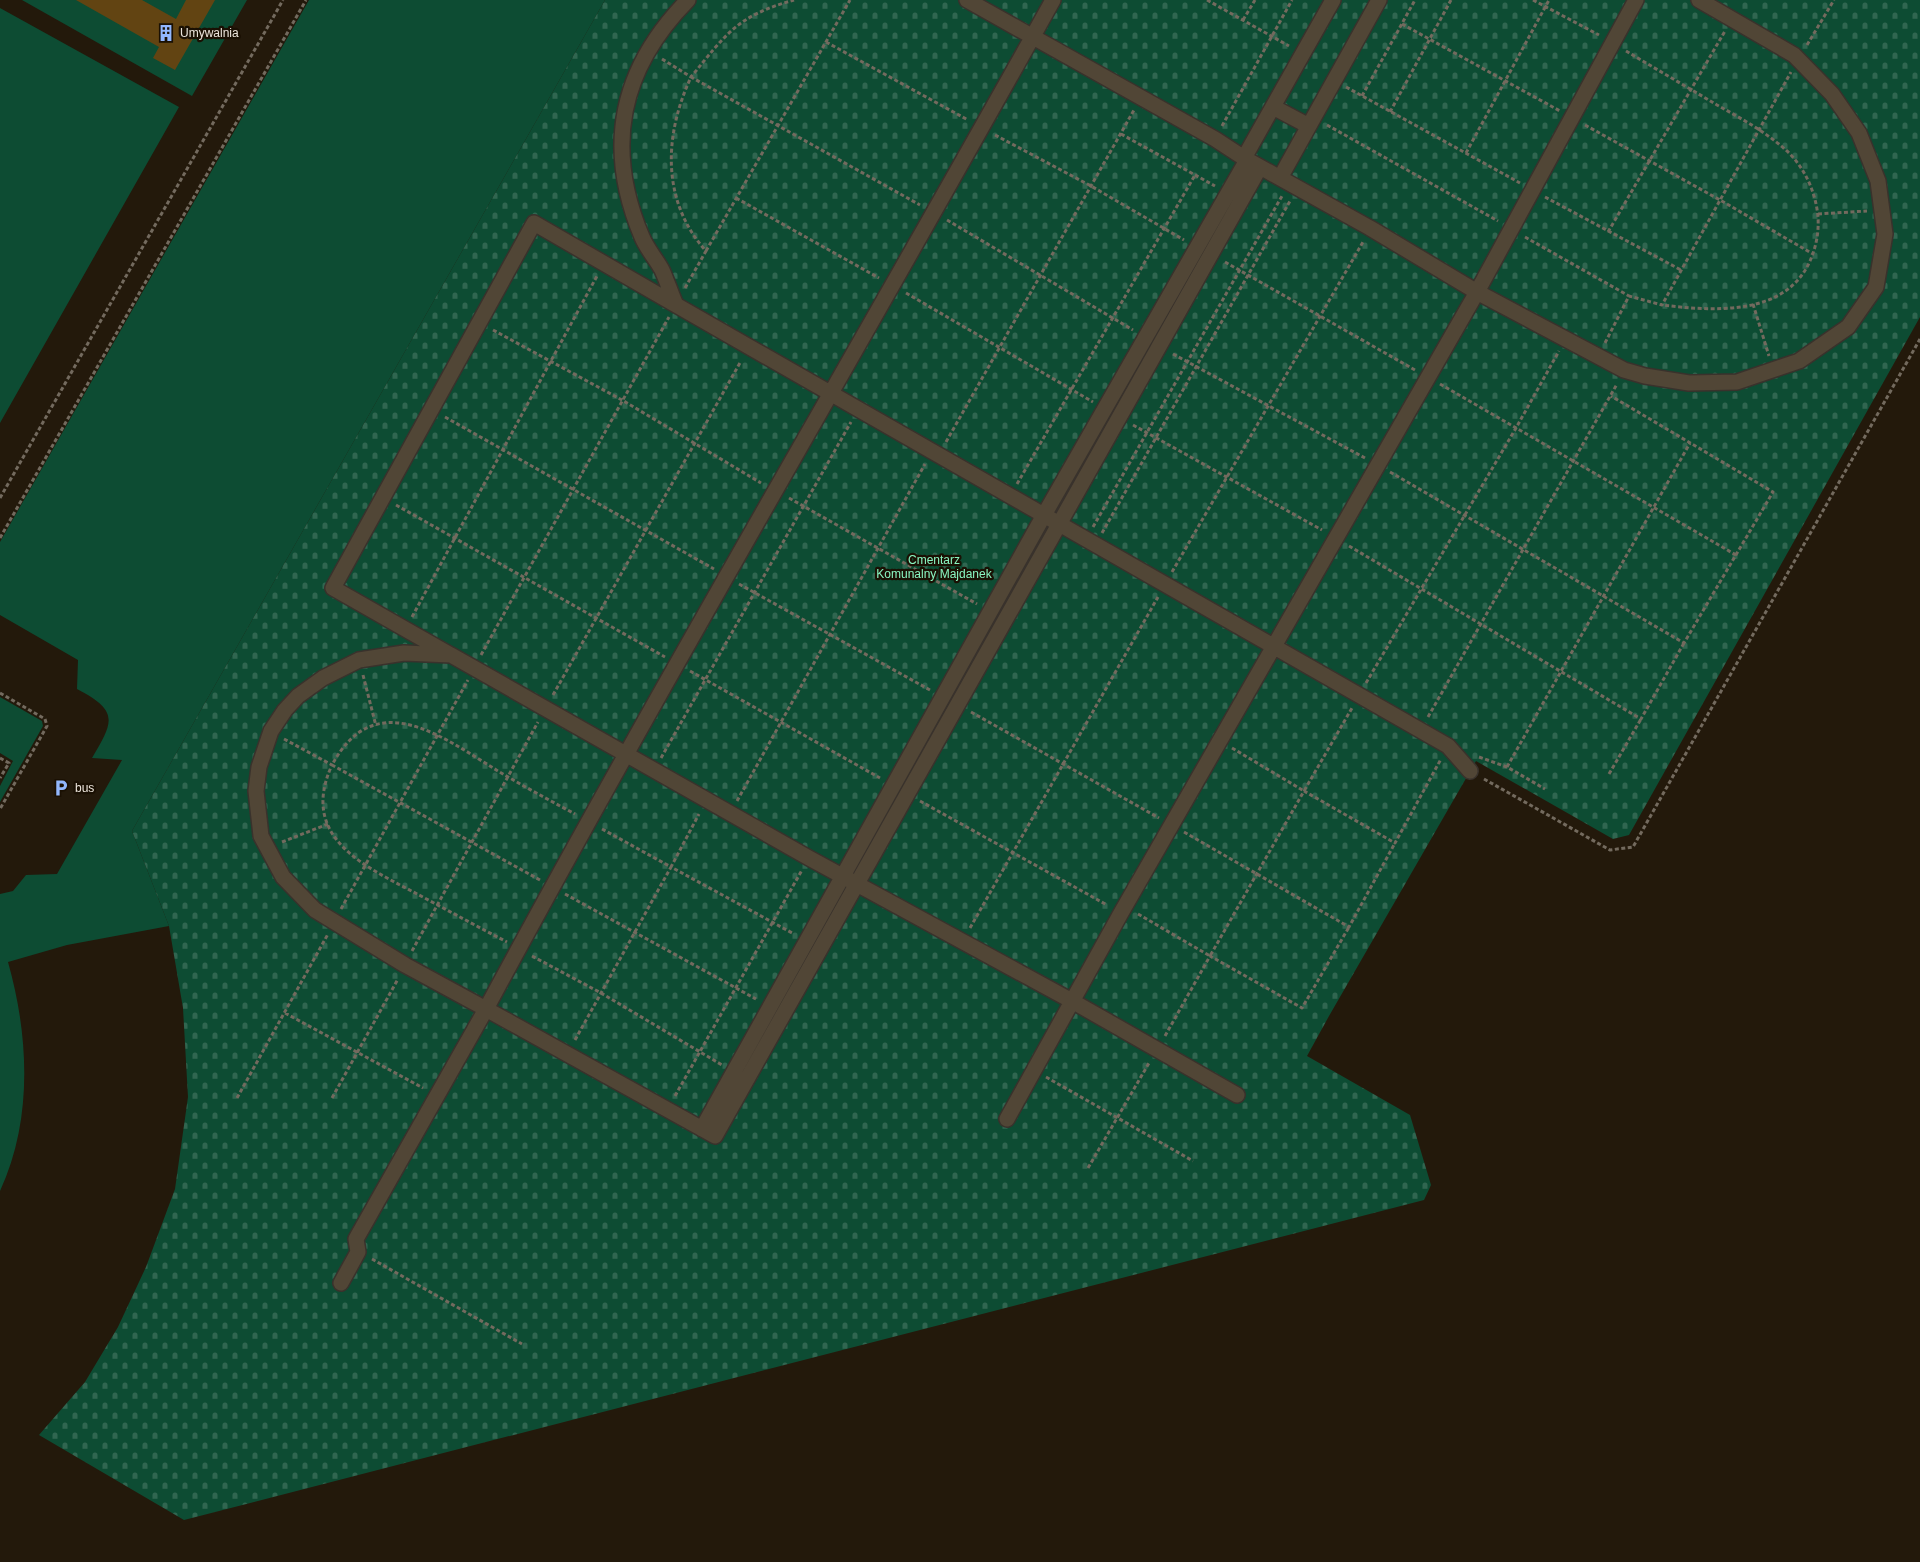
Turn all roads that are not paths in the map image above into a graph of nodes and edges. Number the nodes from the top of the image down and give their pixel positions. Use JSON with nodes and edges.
{"nodes":[{"id":1,"x":688,"y":0,"type":"edge"},
{"id":2,"x":967,"y":0,"type":"edge"},
{"id":3,"x":1054,"y":0,"type":"edge"},
{"id":4,"x":1332,"y":0,"type":"edge"},
{"id":5,"x":1379,"y":0,"type":"edge"},
{"id":6,"x":1636,"y":0,"type":"edge"},
{"id":7,"x":1698,"y":0,"type":"edge"},
{"id":8,"x":1033,"y":37,"type":"junction"},
{"id":9,"x":1272,"y":107,"type":"junction"},
{"id":10,"x":1310,"y":121,"type":"junction"},
{"id":11,"x":1250,"y":162,"type":"junction"},
{"id":12,"x":1288,"y":184,"type":"junction"},
{"id":13,"x":1477,"y":292,"type":"junction"},
{"id":14,"x":676,"y":305,"type":"junction"},
{"id":15,"x":1152,"y":342,"type":"junction"},
{"id":16,"x":832,"y":393,"type":"junction"},
{"id":17,"x":1044,"y":515,"type":"junction"},
{"id":18,"x":1059,"y":523,"type":"junction"},
{"id":19,"x":1273,"y":646,"type":"junction"},
{"id":20,"x":451,"y":655,"type":"junction"},
{"id":21,"x":628,"y":754,"type":"junction"},
{"id":22,"x":1470,"y":771,"type":"road end"},
{"id":23,"x":900,"y":790,"type":"junction"},
{"id":24,"x":849,"y":880,"type":"junction"},
{"id":25,"x":1072,"y":1001,"type":"junction"},
{"id":26,"x":486,"y":1009,"type":"junction"},
{"id":27,"x":1237,"y":1095,"type":"dead end"},
{"id":28,"x":1007,"y":1119,"type":"dead end"},
{"id":29,"x":702,"y":1129,"type":"junction"},
{"id":30,"x":341,"y":1282,"type":"dead end"}],
"edges":[{"from":1,"to":14,"type":"street"},
{"from":2,"to":8,"type":"street"},
{"from":3,"to":8,"type":"street"},
{"from":4,"to":9,"type":"street"},
{"from":5,"to":10,"type":"street"},
{"from":6,"to":13,"type":"street"},
{"from":7,"to":13,"type":"street"},
{"from":8,"to":11,"type":"street"},
{"from":8,"to":16,"type":"street"},
{"from":9,"to":10,"type":"street"},
{"from":9,"to":11,"type":"street"},
{"from":10,"to":12,"type":"street"},
{"from":11,"to":12,"type":"street"},
{"from":11,"to":15,"type":"street"},
{"from":11,"to":15,"type":"street"},
{"from":12,"to":13,"type":"street"},
{"from":13,"to":19,"type":"street"},
{"from":14,"to":16,"type":"street"},
{"from":14,"to":20,"type":"street"},
{"from":15,"to":17,"type":"street"},
{"from":15,"to":18,"type":"street"},
{"from":16,"to":17,"type":"street"},
{"from":16,"to":21,"type":"street"},
{"from":17,"to":18,"type":"street"},
{"from":17,"to":23,"type":"street"},
{"from":18,"to":19,"type":"street"},
{"from":18,"to":23,"type":"street"},
{"from":19,"to":22,"type":"street"},
{"from":19,"to":25,"type":"street"},
{"from":20,"to":21,"type":"street"},
{"from":20,"to":26,"type":"street"},
{"from":21,"to":24,"type":"street"},
{"from":21,"to":26,"type":"street"},
{"from":23,"to":24,"type":"street"},
{"from":24,"to":25,"type":"street"},
{"from":24,"to":29,"type":"street"},
{"from":24,"to":29,"type":"street"},
{"from":25,"to":27,"type":"street"},
{"from":25,"to":28,"type":"street"},
{"from":26,"to":29,"type":"street"},
{"from":26,"to":30,"type":"street"}]}
